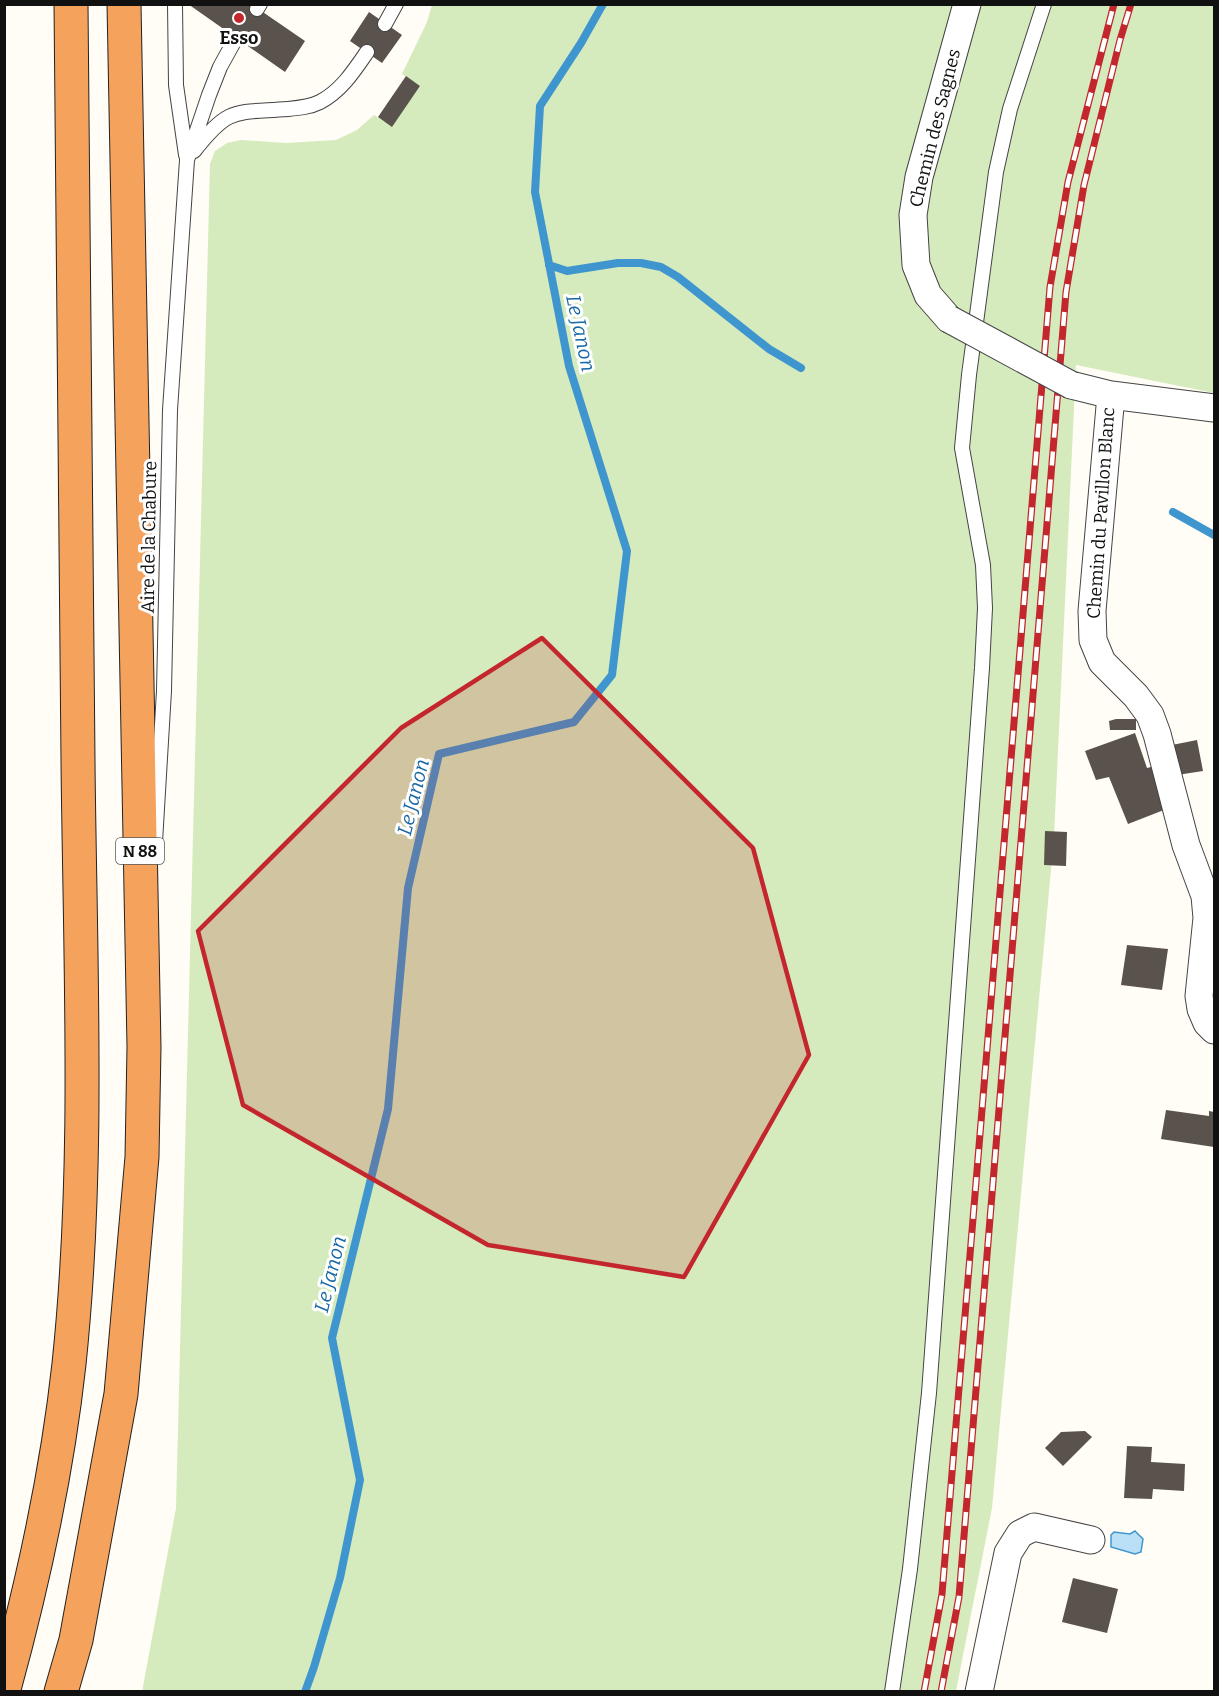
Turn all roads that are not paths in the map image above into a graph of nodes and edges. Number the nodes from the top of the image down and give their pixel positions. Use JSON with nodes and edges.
{"nodes":[{"id":1,"x":71,"y":4,"type":"edge"},
{"id":2,"x":124,"y":4,"type":"edge"},
{"id":3,"x":175,"y":4,"type":"edge"},
{"id":4,"x":396,"y":4,"type":"edge"},
{"id":5,"x":967,"y":4,"type":"edge"},
{"id":6,"x":1044,"y":4,"type":"edge"},
{"id":7,"x":385,"y":24,"type":"dead end"},
{"id":8,"x":236,"y":38,"type":"dead end"},
{"id":9,"x":367,"y":52,"type":"dead end"},
{"id":10,"x":187,"y":160,"type":"junction"},
{"id":11,"x":1111,"y":394,"type":"junction"},
{"id":12,"x":1215,"y":408,"type":"edge"},
{"id":13,"x":1215,"y":1030,"type":"edge"},
{"id":14,"x":144,"y":1047,"type":"junction"},
{"id":15,"x":1091,"y":1540,"type":"dead end"},
{"id":16,"x":4,"y":1689,"type":"edge"},
{"id":17,"x":62,"y":1692,"type":"edge"},
{"id":18,"x":892,"y":1692,"type":"edge"},
{"id":19,"x":979,"y":1692,"type":"edge"}],
"edges":[{"from":1,"to":16,"type":"highway"},
{"from":2,"to":14,"type":"highway","number":"N 88"},
{"from":3,"to":10,"type":"lane"},
{"from":4,"to":7,"type":"lane"},
{"from":5,"to":11,"type":"street","name":"Chemin des Sagnes","bridge":true},
{"from":6,"to":18,"type":"lane"},
{"from":8,"to":10,"type":"lane","name":"Aire de la Chabure"},
{"from":9,"to":10,"type":"lane"},
{"from":10,"to":14,"type":"lane","name":"Aire de la Chabure"},
{"from":11,"to":12,"type":"street","name":"Chemin des Sagnes"},
{"from":11,"to":13,"type":"street","name":"Chemin du Pavillon Blanc"},
{"from":14,"to":17,"type":"highway","number":"N 88"},
{"from":15,"to":19,"type":"street"}]}
